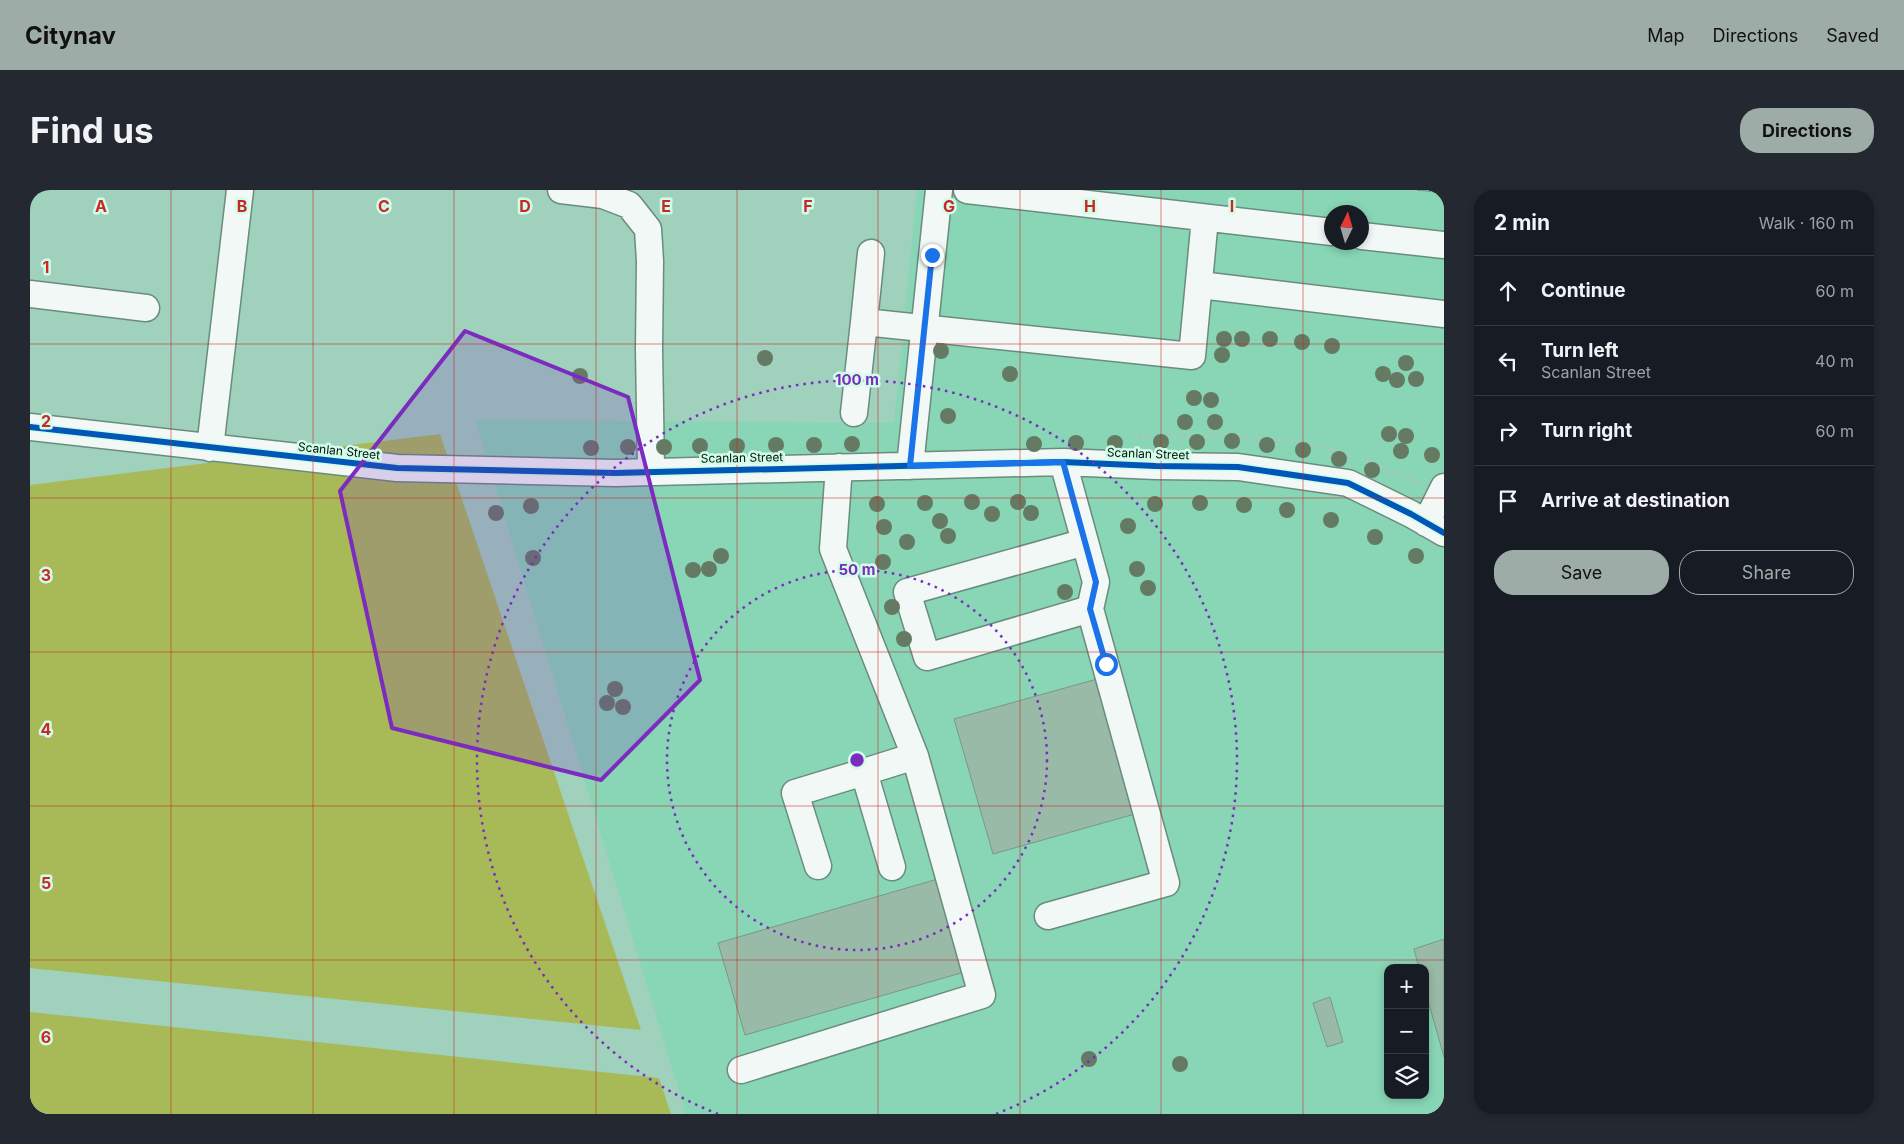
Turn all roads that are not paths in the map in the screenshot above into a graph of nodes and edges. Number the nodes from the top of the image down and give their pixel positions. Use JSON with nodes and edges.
{"nodes":[{"id":1,"x":240,"y":190,"type":"edge"},
{"id":2,"x":561,"y":190,"type":"edge"},
{"id":3,"x":939,"y":190,"type":"edge"},
{"id":4,"x":967,"y":190,"type":"edge"},
{"id":5,"x":1205,"y":218,"type":"junction"},
{"id":6,"x":1324,"y":231,"type":"edge"},
{"id":7,"x":1369,"y":237,"type":"edge"},
{"id":8,"x":1444,"y":245,"type":"edge"},
{"id":9,"x":871,"y":253,"type":"dead end"},
{"id":10,"x":1200,"y":285,"type":"junction"},
{"id":11,"x":30,"y":294,"type":"edge"},
{"id":12,"x":146,"y":308,"type":"dead end"},
{"id":13,"x":1444,"y":314,"type":"edge"},
{"id":14,"x":864,"y":322,"type":"junction"},
{"id":15,"x":924,"y":328,"type":"junction"},
{"id":16,"x":854,"y":413,"type":"dead end"},
{"id":17,"x":30,"y":427,"type":"edge"},
{"id":18,"x":210,"y":448,"type":"junction"},
{"id":19,"x":1063,"y":462,"type":"junction"},
{"id":20,"x":910,"y":466,"type":"junction"},
{"id":21,"x":839,"y":467,"type":"junction"},
{"id":22,"x":651,"y":472,"type":"junction"},
{"id":23,"x":1444,"y":487,"type":"edge"},
{"id":24,"x":1435,"y":528,"type":"edge"},
{"id":25,"x":1085,"y":542,"type":"junction"},
{"id":26,"x":1090,"y":609,"type":"junction"},
{"id":27,"x":915,"y":756,"type":"junction"},
{"id":28,"x":864,"y":772,"type":"junction"},
{"id":29,"x":818,"y":866,"type":"dead end"},
{"id":30,"x":892,"y":867,"type":"dead end"},
{"id":31,"x":1048,"y":916,"type":"dead end"},
{"id":32,"x":740,"y":1070,"type":"dead end"}],
"edges":[{"from":1,"to":18,"type":"street"},
{"from":2,"to":22,"type":"street"},
{"from":3,"to":15,"type":"street"},
{"from":4,"to":5,"type":"street"},
{"from":5,"to":6,"type":"street"},
{"from":5,"to":10,"type":"street"},
{"from":7,"to":8,"type":"street"},
{"from":9,"to":14,"type":"street"},
{"from":10,"to":13,"type":"street"},
{"from":10,"to":15,"type":"street"},
{"from":11,"to":12,"type":"street"},
{"from":14,"to":15,"type":"street"},
{"from":14,"to":16,"type":"street"},
{"from":15,"to":20,"type":"street"},
{"from":17,"to":18,"type":"street","name":"Scanlan Street"},
{"from":18,"to":22,"type":"street","name":"Scanlan Street"},
{"from":19,"to":20,"type":"street","name":"Scanlan Street"},
{"from":19,"to":24,"type":"street","name":"Scanlan Street"},
{"from":19,"to":25,"type":"street"},
{"from":20,"to":21,"type":"street","name":"Scanlan Street"},
{"from":21,"to":22,"type":"street","name":"Scanlan Street"},
{"from":21,"to":27,"type":"street"},
{"from":23,"to":24,"type":"street"},
{"from":25,"to":26,"type":"street"},
{"from":25,"to":26,"type":"street"},
{"from":26,"to":31,"type":"street"},
{"from":27,"to":28,"type":"street"},
{"from":27,"to":32,"type":"street"},
{"from":28,"to":29,"type":"street"},
{"from":28,"to":30,"type":"street"}]}
